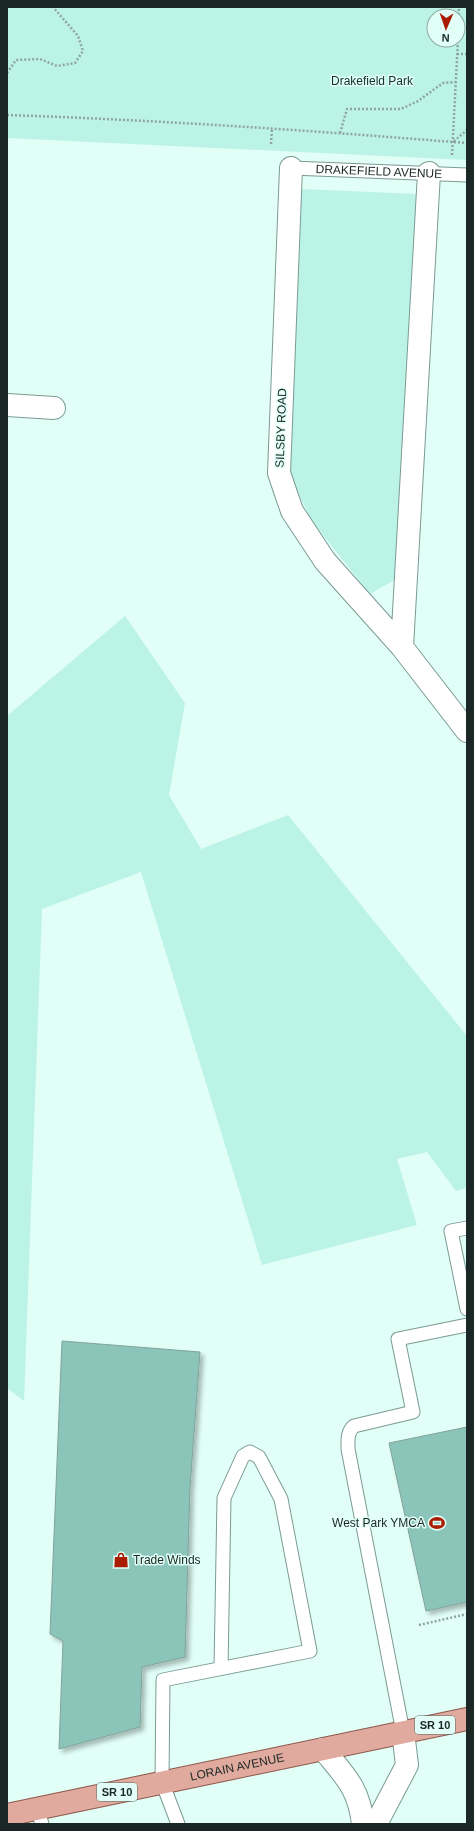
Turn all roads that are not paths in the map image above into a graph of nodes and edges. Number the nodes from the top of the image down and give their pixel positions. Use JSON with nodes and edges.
{"nodes":[{"id":1,"x":291,"y":168,"type":"joint"},
{"id":2,"x":429,"y":173,"type":"junction"},
{"id":3,"x":467,"y":175,"type":"edge"},
{"id":4,"x":7,"y":405,"type":"edge"},
{"id":5,"x":54,"y":408,"type":"dead end"},
{"id":6,"x":402,"y":647,"type":"junction"},
{"id":7,"x":467,"y":731,"type":"edge"},
{"id":8,"x":467,"y":1228,"type":"edge"},
{"id":9,"x":467,"y":1308,"type":"edge"},
{"id":10,"x":467,"y":1324,"type":"edge"},
{"id":11,"x":221,"y":1668,"type":"junction"},
{"id":12,"x":467,"y":1719,"type":"edge"},
{"id":13,"x":403,"y":1732,"type":"junction"},
{"id":14,"x":323,"y":1749,"type":"junction"},
{"id":15,"x":162,"y":1782,"type":"junction"},
{"id":16,"x":7,"y":1815,"type":"edge"},
{"id":17,"x":40,"y":1816,"type":"edge"},
{"id":18,"x":178,"y":1824,"type":"edge"},
{"id":19,"x":364,"y":1824,"type":"edge"},
{"id":20,"x":376,"y":1824,"type":"edge"}],
"edges":[{"from":1,"to":2,"type":"lane","name":"DRAKEFIELD AVENUE"},
{"from":1,"to":6,"type":"street","name":"SILSBY ROAD"},
{"from":2,"to":3,"type":"lane","name":"DRAKEFIELD AVENUE"},
{"from":2,"to":6,"type":"street"},
{"from":4,"to":5,"type":"street"},
{"from":6,"to":7,"type":"street","name":"SILSBY ROAD"},
{"from":8,"to":9,"type":"lane"},
{"from":10,"to":13,"type":"lane"},
{"from":11,"to":11,"type":"lane"},
{"from":11,"to":15,"type":"lane"},
{"from":12,"to":13,"type":"main road","name":"LORAIN AVENUE","number":"SR 10"},
{"from":13,"to":14,"type":"main road","name":"LORAIN AVENUE","number":"SR 10"},
{"from":13,"to":20,"type":"street"},
{"from":14,"to":15,"type":"main road","name":"LORAIN AVENUE","number":"SR 10"},
{"from":14,"to":19,"type":"street"},
{"from":15,"to":17,"type":"main road","name":"LORAIN AVENUE","number":"SR 10"},
{"from":15,"to":18,"type":"lane"},
{"from":16,"to":17,"type":"main road","name":"LORAIN AVENUE","number":"SR 10"}]}
